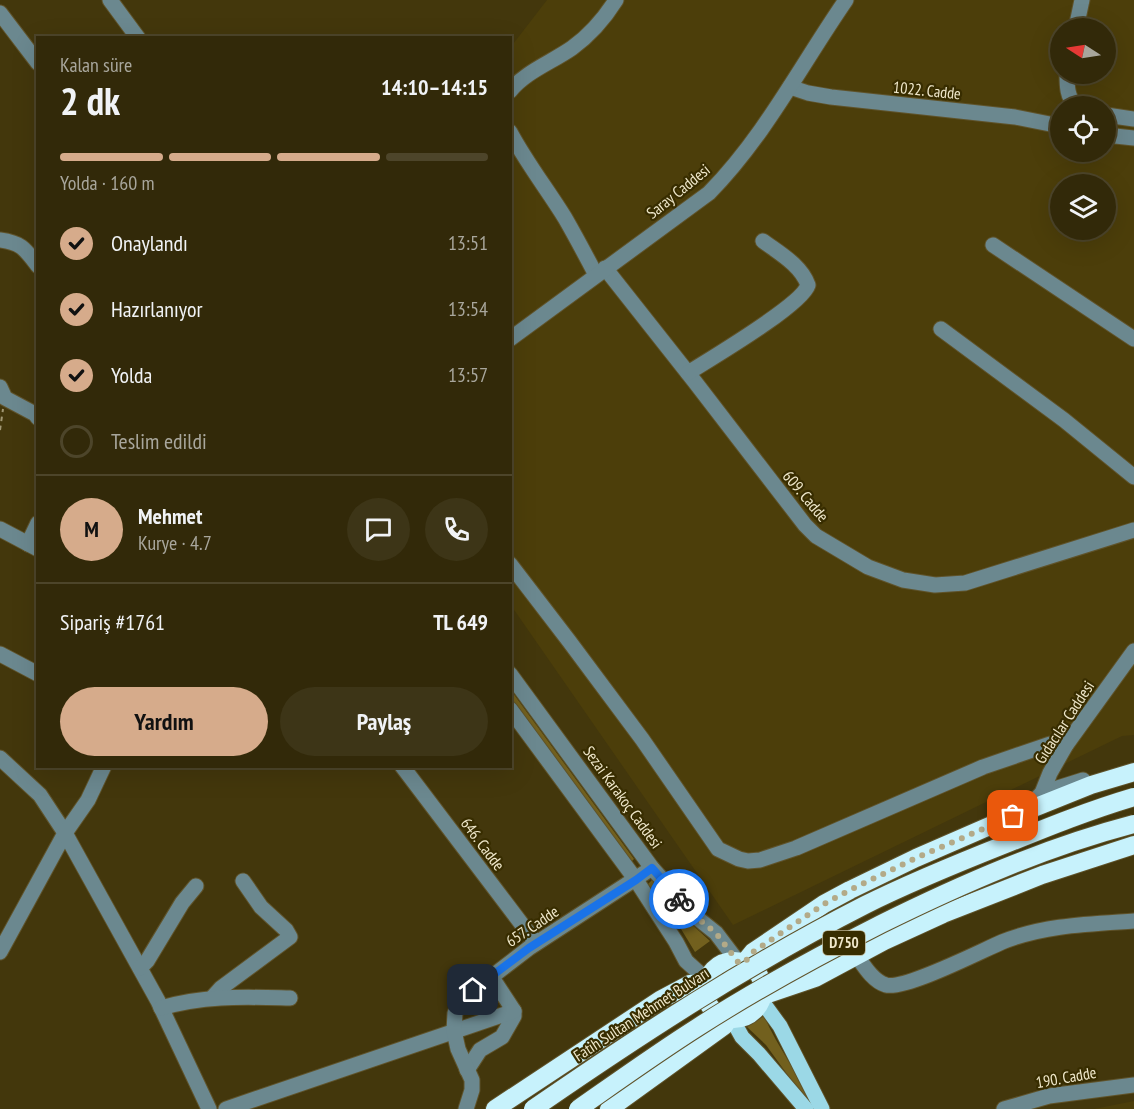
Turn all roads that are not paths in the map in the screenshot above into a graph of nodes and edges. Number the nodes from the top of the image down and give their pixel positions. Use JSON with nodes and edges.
{"nodes":[{"id":1,"x":110,"y":0,"type":"edge"},
{"id":2,"x":616,"y":0,"type":"edge"},
{"id":3,"x":846,"y":0,"type":"edge"},
{"id":4,"x":1082,"y":0,"type":"edge"},
{"id":5,"x":0,"y":13,"type":"edge"},
{"id":6,"x":1078,"y":18,"type":"edge"},
{"id":7,"x":137,"y":36,"type":"edge"},
{"id":8,"x":36,"y":60,"type":"edge"},
{"id":9,"x":790,"y":87,"type":"junction"},
{"id":10,"x":512,"y":89,"type":"edge"},
{"id":11,"x":1116,"y":116,"type":"edge"},
{"id":12,"x":1134,"y":119,"type":"edge"},
{"id":13,"x":1050,"y":124,"type":"edge"},
{"id":14,"x":512,"y":136,"type":"edge"},
{"id":15,"x":1116,"y":136,"type":"edge"},
{"id":16,"x":1134,"y":138,"type":"edge"},
{"id":17,"x":0,"y":240,"type":"edge"},
{"id":18,"x":763,"y":241,"type":"dead end"},
{"id":19,"x":993,"y":246,"type":"dead end"},
{"id":20,"x":36,"y":264,"type":"edge"},
{"id":21,"x":601,"y":272,"type":"junction"},
{"id":22,"x":941,"y":329,"type":"dead end"},
{"id":23,"x":512,"y":338,"type":"edge"},
{"id":24,"x":1134,"y":339,"type":"edge"},
{"id":25,"x":688,"y":373,"type":"junction"},
{"id":26,"x":2,"y":392,"type":"edge"},
{"id":27,"x":36,"y":415,"type":"edge"},
{"id":28,"x":1134,"y":477,"type":"edge"},
{"id":29,"x":0,"y":529,"type":"edge"},
{"id":30,"x":1134,"y":530,"type":"edge"},
{"id":31,"x":33,"y":547,"type":"edge"},
{"id":32,"x":512,"y":567,"type":"edge"},
{"id":33,"x":1134,"y":651,"type":"edge"},
{"id":34,"x":0,"y":654,"type":"edge"},
{"id":35,"x":36,"y":673,"type":"edge"},
{"id":36,"x":512,"y":677,"type":"edge"},
{"id":37,"x":512,"y":712,"type":"edge"},
{"id":38,"x":1066,"y":745,"type":"junction"},
{"id":39,"x":0,"y":758,"type":"edge"},
{"id":40,"x":1134,"y":763,"type":"edge"},
{"id":41,"x":103,"y":768,"type":"edge"},
{"id":42,"x":404,"y":768,"type":"edge"},
{"id":43,"x":1134,"y":772,"type":"edge"},
{"id":44,"x":1042,"y":793,"type":"junction"},
{"id":45,"x":1134,"y":797,"type":"edge"},
{"id":46,"x":1024,"y":811,"type":"junction"},
{"id":47,"x":1134,"y":824,"type":"edge"},
{"id":48,"x":66,"y":833,"type":"junction"},
{"id":49,"x":1134,"y":845,"type":"edge"},
{"id":50,"x":652,"y":868,"type":"junction"},
{"id":51,"x":636,"y":880,"type":"junction"},
{"id":52,"x":243,"y":881,"type":"dead end"},
{"id":53,"x":196,"y":886,"type":"dead end"},
{"id":54,"x":1134,"y":921,"type":"edge"},
{"id":55,"x":536,"y":944,"type":"junction"},
{"id":56,"x":0,"y":952,"type":"edge"},
{"id":57,"x":856,"y":956,"type":"junction"},
{"id":58,"x":741,"y":963,"type":"junction"},
{"id":59,"x":140,"y":968,"type":"junction"},
{"id":60,"x":491,"y":976,"type":"junction"},
{"id":61,"x":706,"y":981,"type":"junction"},
{"id":62,"x":212,"y":998,"type":"junction"},
{"id":63,"x":290,"y":998,"type":"dead end"},
{"id":64,"x":761,"y":998,"type":"junction"},
{"id":65,"x":161,"y":1008,"type":"junction"},
{"id":66,"x":514,"y":1011,"type":"junction"},
{"id":67,"x":731,"y":1019,"type":"junction"},
{"id":68,"x":454,"y":1031,"type":"junction"},
{"id":69,"x":467,"y":1070,"type":"junction"},
{"id":70,"x":1134,"y":1085,"type":"edge"},
{"id":71,"x":209,"y":1109,"type":"edge"},
{"id":72,"x":226,"y":1109,"type":"edge"},
{"id":73,"x":466,"y":1109,"type":"edge"},
{"id":74,"x":495,"y":1109,"type":"edge"},
{"id":75,"x":532,"y":1109,"type":"edge"},
{"id":76,"x":578,"y":1109,"type":"edge"},
{"id":77,"x":609,"y":1109,"type":"edge"},
{"id":78,"x":806,"y":1109,"type":"edge"},
{"id":79,"x":822,"y":1109,"type":"edge"},
{"id":80,"x":1004,"y":1109,"type":"edge"}],
"edges":[{"from":1,"to":7,"type":"street"},
{"from":2,"to":10,"type":"street"},
{"from":3,"to":9,"type":"street","name":"Saray Caddesi"},
{"from":4,"to":6,"type":"street"},
{"from":5,"to":8,"type":"street"},
{"from":9,"to":13,"type":"street","name":"1022. Cadde"},
{"from":9,"to":21,"type":"street","name":"Saray Caddesi"},
{"from":11,"to":12,"type":"street"},
{"from":14,"to":21,"type":"street","name":"609. Cadde"},
{"from":15,"to":16,"type":"street"},
{"from":17,"to":20,"type":"street"},
{"from":18,"to":25,"type":"street"},
{"from":19,"to":24,"type":"street"},
{"from":21,"to":23,"type":"street","name":"Saray Caddesi"},
{"from":21,"to":25,"type":"street","name":"609. Cadde"},
{"from":22,"to":28,"type":"street"},
{"from":25,"to":30,"type":"street","name":"609. Cadde"},
{"from":26,"to":27,"type":"street"},
{"from":29,"to":31,"type":"street"},
{"from":32,"to":38,"type":"street"},
{"from":33,"to":38,"type":"street","name":"Gıdacılar Caddesi"},
{"from":34,"to":35,"type":"street"},
{"from":36,"to":50,"type":"street","name":"Sezai Karakoç Caddesi"},
{"from":37,"to":51,"type":"street"},
{"from":38,"to":44,"type":"street","name":"Gıdacılar Caddesi"},
{"from":39,"to":48,"type":"street"},
{"from":40,"to":44,"type":"street"},
{"from":41,"to":48,"type":"street"},
{"from":42,"to":55,"type":"street","name":"646. Cadde"},
{"from":43,"to":46,"type":"highway"},
{"from":44,"to":46,"type":"street","name":"Gıdacılar Caddesi"},
{"from":45,"to":75,"type":"highway","name":"Fatih Sultan Mehmet Bulvarı","number":"D750","bridge":true},
{"from":46,"to":58,"type":"highway"},
{"from":47,"to":76,"type":"highway","number":"D750","bridge":true},
{"from":48,"to":56,"type":"street"},
{"from":48,"to":59,"type":"street"},
{"from":49,"to":57,"type":"highway"},
{"from":50,"to":51,"type":"street","name":"657. Cadde"},
{"from":50,"to":58,"type":"street","name":"Sezai Karakoç Caddesi"},
{"from":51,"to":55,"type":"street","name":"657. Cadde"},
{"from":51,"to":61,"type":"street"},
{"from":52,"to":62,"type":"street"},
{"from":53,"to":59,"type":"street"},
{"from":54,"to":57,"type":"street"},
{"from":55,"to":60,"type":"street","name":"657. Cadde"},
{"from":57,"to":64,"type":"highway"},
{"from":58,"to":61,"type":"highway"},
{"from":58,"to":64,"type":"highway"},
{"from":59,"to":65,"type":"street"},
{"from":60,"to":66,"type":"street"},
{"from":60,"to":68,"type":"street","name":"657. Cadde"},
{"from":61,"to":67,"type":"highway"},
{"from":61,"to":74,"type":"highway"},
{"from":62,"to":63,"type":"street"},
{"from":62,"to":65,"type":"street"},
{"from":64,"to":67,"type":"highway"},
{"from":64,"to":79,"type":"main road"},
{"from":65,"to":71,"type":"street"},
{"from":66,"to":68,"type":"street"},
{"from":66,"to":69,"type":"street"},
{"from":67,"to":77,"type":"highway"},
{"from":67,"to":78,"type":"main road"},
{"from":68,"to":69,"type":"street"},
{"from":68,"to":72,"type":"street"},
{"from":69,"to":73,"type":"street"},
{"from":70,"to":80,"type":"street","name":"190. Cadde"}]}
